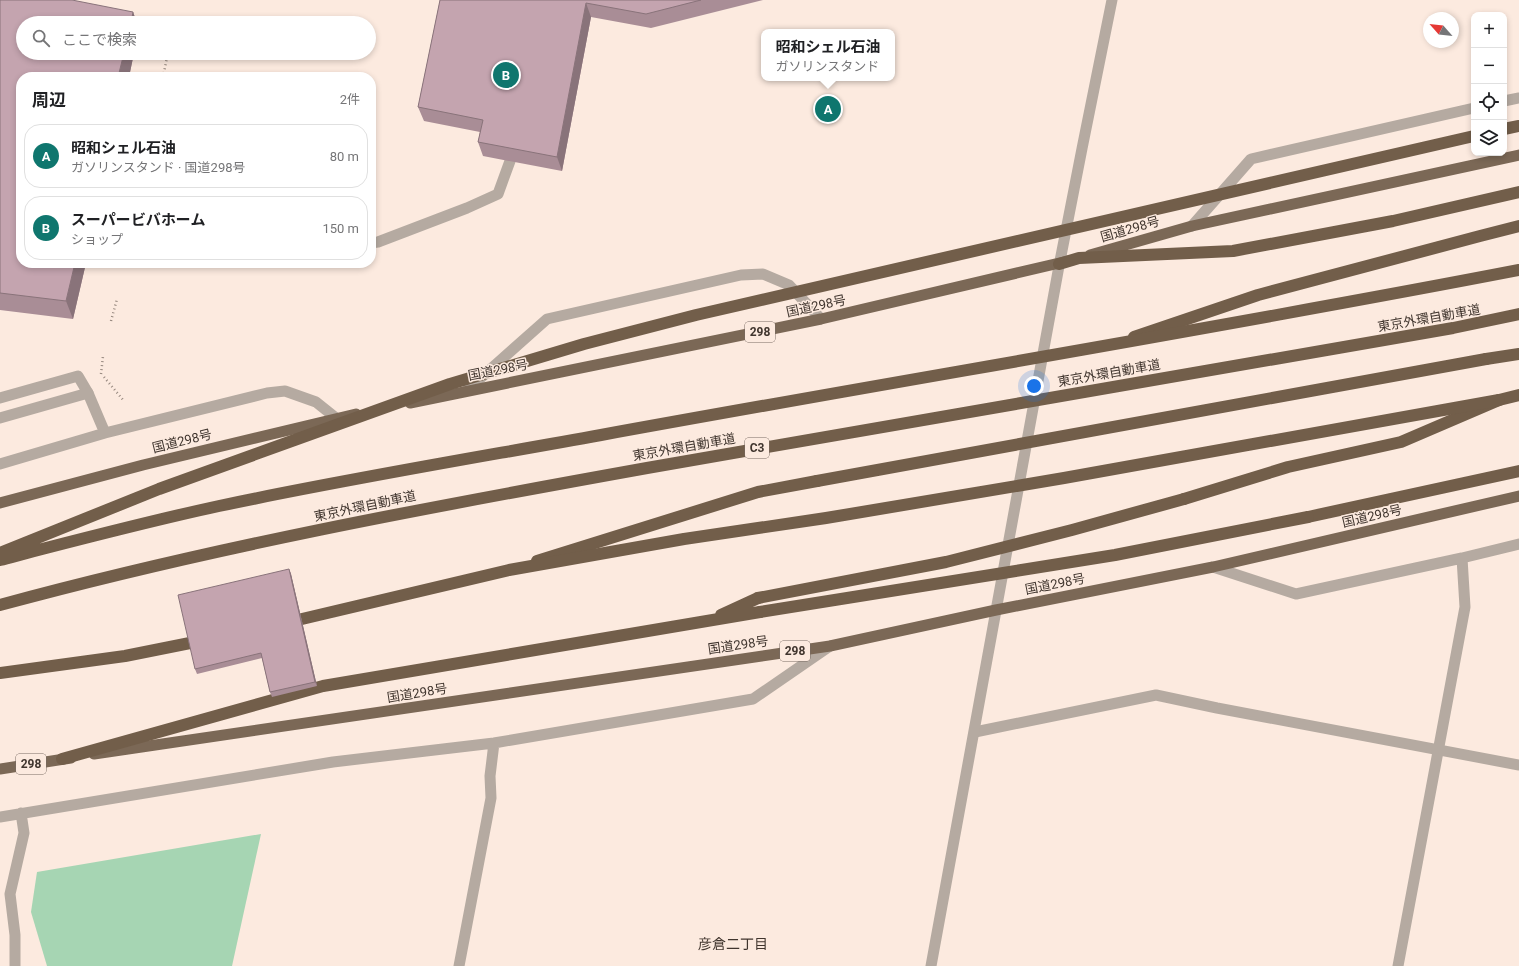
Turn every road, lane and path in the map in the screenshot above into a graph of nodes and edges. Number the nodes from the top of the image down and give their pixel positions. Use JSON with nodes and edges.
{"nodes":[{"id":1,"x":1112,"y":0,"type":"edge"},
{"id":2,"x":167,"y":60,"type":"edge"},
{"id":3,"x":164,"y":72,"type":"edge"},
{"id":4,"x":1519,"y":98,"type":"edge"},
{"id":5,"x":1507,"y":100,"type":"edge"},
{"id":6,"x":1471,"y":109,"type":"edge"},
{"id":7,"x":1519,"y":126,"type":"edge"},
{"id":8,"x":1507,"y":129,"type":"edge"},
{"id":9,"x":1471,"y":137,"type":"edge"},
{"id":10,"x":1519,"y":155,"type":"edge"},
{"id":11,"x":510,"y":161,"type":"edge"},
{"id":12,"x":1519,"y":192,"type":"edge"},
{"id":13,"x":1192,"y":226,"type":"junction"},
{"id":14,"x":1519,"y":226,"type":"edge"},
{"id":15,"x":376,"y":242,"type":"edge"},
{"id":16,"x":1079,"y":258,"type":"junction"},
{"id":17,"x":1060,"y":264,"type":"junction"},
{"id":18,"x":1519,"y":270,"type":"edge"},
{"id":19,"x":117,"y":299,"type":"dead end"},
{"id":20,"x":1519,"y":314,"type":"edge"},
{"id":21,"x":821,"y":319,"type":"junction"},
{"id":22,"x":111,"y":321,"type":"dead end"},
{"id":23,"x":1114,"y":344,"type":"junction"},
{"id":24,"x":1519,"y":354,"type":"edge"},
{"id":25,"x":103,"y":356,"type":"dead end"},
{"id":26,"x":466,"y":391,"type":"junction"},
{"id":27,"x":88,"y":394,"type":"junction"},
{"id":28,"x":1519,"y":395,"type":"edge"},
{"id":29,"x":0,"y":398,"type":"edge"},
{"id":30,"x":1499,"y":400,"type":"junction"},
{"id":31,"x":124,"y":401,"type":"dead end"},
{"id":32,"x":0,"y":418,"type":"edge"},
{"id":33,"x":336,"y":418,"type":"junction"},
{"id":34,"x":105,"y":433,"type":"junction"},
{"id":35,"x":0,"y":464,"type":"edge"},
{"id":36,"x":1519,"y":471,"type":"edge"},
{"id":37,"x":1519,"y":496,"type":"edge"},
{"id":38,"x":0,"y":503,"type":"edge"},
{"id":39,"x":1519,"y":544,"type":"edge"},
{"id":40,"x":0,"y":553,"type":"edge"},
{"id":41,"x":1462,"y":558,"type":"junction"},
{"id":42,"x":0,"y":560,"type":"edge"},
{"id":43,"x":1213,"y":567,"type":"junction"},
{"id":44,"x":509,"y":570,"type":"junction"},
{"id":45,"x":0,"y":605,"type":"edge"},
{"id":46,"x":996,"y":610,"type":"junction"},
{"id":47,"x":705,"y":622,"type":"junction"},
{"id":48,"x":275,"y":625,"type":"edge"},
{"id":49,"x":215,"y":638,"type":"edge"},
{"id":50,"x":830,"y":646,"type":"junction"},
{"id":51,"x":0,"y":673,"type":"edge"},
{"id":52,"x":975,"y":732,"type":"junction"},
{"id":53,"x":494,"y":743,"type":"junction"},
{"id":54,"x":1438,"y":750,"type":"junction"},
{"id":55,"x":62,"y":759,"type":"junction"},
{"id":56,"x":1519,"y":765,"type":"edge"},
{"id":57,"x":0,"y":770,"type":"edge"},
{"id":58,"x":20,"y":813,"type":"junction"},
{"id":59,"x":0,"y":817,"type":"edge"},
{"id":60,"x":15,"y":966,"type":"edge"},
{"id":61,"x":459,"y":966,"type":"edge"},
{"id":62,"x":931,"y":966,"type":"edge"},
{"id":63,"x":1398,"y":966,"type":"edge"}],
"edges":[{"from":1,"to":17,"type":"street"},
{"from":2,"to":3,"type":"path"},
{"from":4,"to":5,"type":"street"},
{"from":6,"to":13,"type":"street"},
{"from":7,"to":8,"type":"highway"},
{"from":9,"to":40,"type":"highway","bridge":true},
{"from":10,"to":13,"type":"highway","name":"国道298号"},
{"from":11,"to":15,"type":"street"},
{"from":12,"to":16,"type":"highway"},
{"from":13,"to":16,"type":"highway","name":"国道298号"},
{"from":14,"to":23,"type":"highway","bridge":true},
{"from":16,"to":17,"type":"highway"},
{"from":17,"to":21,"type":"highway","name":"国道298号","number":"298"},
{"from":17,"to":46,"type":"street"},
{"from":18,"to":23,"type":"highway","name":"東京外環自動車道","bridge":true},
{"from":19,"to":22,"type":"path"},
{"from":20,"to":45,"type":"highway","name":"東京外環自動車道","number":"C3","bridge":true},
{"from":21,"to":26,"type":"highway","name":"国道298号","number":"298"},
{"from":21,"to":26,"type":"street"},
{"from":23,"to":42,"type":"highway","name":"東京外環自動車道","bridge":true},
{"from":24,"to":44,"type":"highway","bridge":true},
{"from":25,"to":31,"type":"path"},
{"from":26,"to":33,"type":"highway","name":"国道298号","number":"298"},
{"from":27,"to":29,"type":"street"},
{"from":27,"to":32,"type":"street"},
{"from":27,"to":34,"type":"street"},
{"from":28,"to":30,"type":"highway"},
{"from":30,"to":44,"type":"highway","bridge":true},
{"from":30,"to":47,"type":"highway","bridge":true},
{"from":33,"to":34,"type":"street"},
{"from":33,"to":38,"type":"highway","name":"国道298号","number":"298"},
{"from":34,"to":35,"type":"street"},
{"from":36,"to":47,"type":"highway","bridge":true},
{"from":37,"to":43,"type":"highway","name":"国道298号","number":"298"},
{"from":39,"to":41,"type":"street"},
{"from":41,"to":43,"type":"street"},
{"from":41,"to":54,"type":"street"},
{"from":43,"to":46,"type":"highway","name":"国道298号","number":"298"},
{"from":44,"to":48,"type":"highway","bridge":true},
{"from":46,"to":50,"type":"highway","name":"国道298号","number":"298"},
{"from":46,"to":52,"type":"street"},
{"from":47,"to":55,"type":"highway"},
{"from":49,"to":51,"type":"highway","bridge":true},
{"from":50,"to":53,"type":"street"},
{"from":50,"to":55,"type":"highway","name":"国道298号","number":"298"},
{"from":52,"to":54,"type":"street"},
{"from":52,"to":62,"type":"street"},
{"from":53,"to":58,"type":"street"},
{"from":53,"to":61,"type":"street"},
{"from":54,"to":56,"type":"street"},
{"from":54,"to":63,"type":"street"},
{"from":55,"to":57,"type":"highway","name":"国道298号","number":"298"},
{"from":58,"to":59,"type":"street"},
{"from":58,"to":60,"type":"street"}]}
